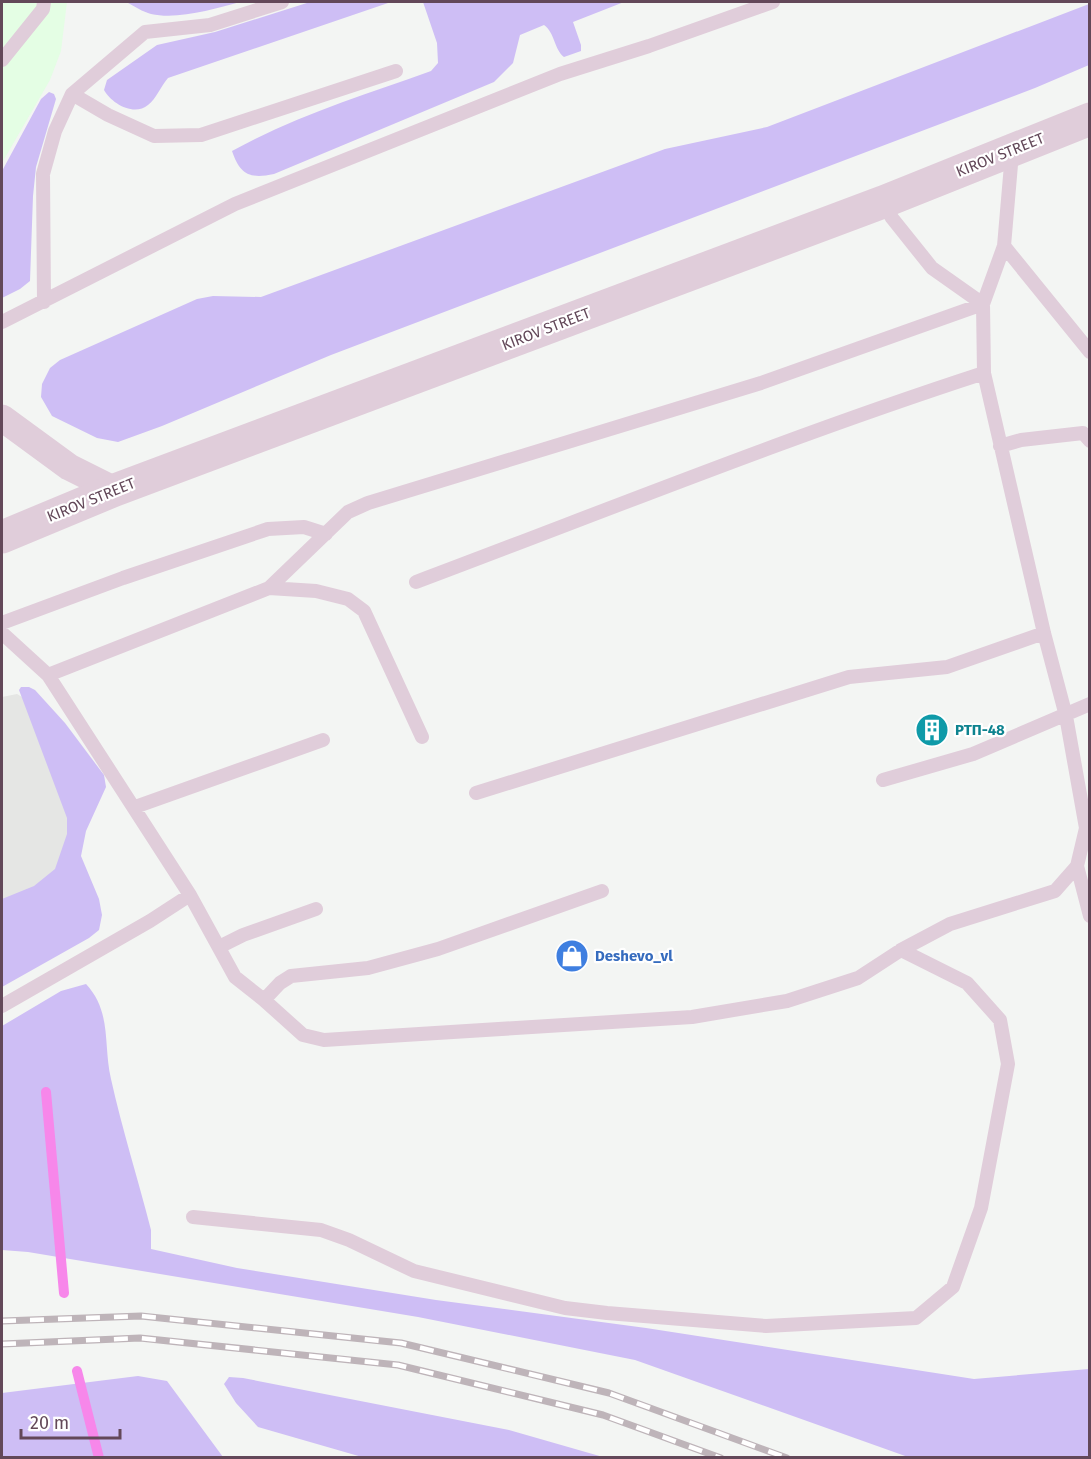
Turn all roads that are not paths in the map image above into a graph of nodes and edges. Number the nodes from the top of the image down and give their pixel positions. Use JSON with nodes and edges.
{"nodes":[{"id":1,"x":44,"y":2,"type":"edge"},
{"id":2,"x":282,"y":2,"type":"edge"},
{"id":3,"x":773,"y":2,"type":"edge"},
{"id":4,"x":248,"y":6,"type":"edge"},
{"id":5,"x":2,"y":60,"type":"edge"},
{"id":6,"x":396,"y":71,"type":"dead end"},
{"id":7,"x":72,"y":94,"type":"junction"},
{"id":8,"x":1089,"y":119,"type":"edge"},
{"id":9,"x":1012,"y":149,"type":"junction"},
{"id":10,"x":883,"y":202,"type":"junction"},
{"id":11,"x":1004,"y":246,"type":"junction"},
{"id":12,"x":44,"y":302,"type":"junction"},
{"id":13,"x":982,"y":304,"type":"junction"},
{"id":14,"x":2,"y":322,"type":"edge"},
{"id":15,"x":1089,"y":351,"type":"edge"},
{"id":16,"x":984,"y":373,"type":"junction"},
{"id":17,"x":2,"y":418,"type":"edge"},
{"id":18,"x":1089,"y":441,"type":"edge"},
{"id":19,"x":1000,"y":446,"type":"junction"},
{"id":20,"x":115,"y":490,"type":"junction"},
{"id":21,"x":326,"y":534,"type":"junction"},
{"id":22,"x":2,"y":537,"type":"edge"},
{"id":23,"x":416,"y":582,"type":"dead end"},
{"id":24,"x":269,"y":588,"type":"junction"},
{"id":25,"x":2,"y":623,"type":"edge"},
{"id":26,"x":2,"y":633,"type":"edge"},
{"id":27,"x":1044,"y":633,"type":"junction"},
{"id":28,"x":48,"y":675,"type":"junction"},
{"id":29,"x":1089,"y":705,"type":"edge"},
{"id":30,"x":1066,"y":716,"type":"junction"},
{"id":31,"x":422,"y":737,"type":"dead end"},
{"id":32,"x":323,"y":740,"type":"dead end"},
{"id":33,"x":883,"y":780,"type":"dead end"},
{"id":34,"x":476,"y":793,"type":"dead end"},
{"id":35,"x":135,"y":807,"type":"junction"},
{"id":36,"x":1088,"y":826,"type":"edge"},
{"id":37,"x":1077,"y":866,"type":"junction"},
{"id":38,"x":602,"y":891,"type":"dead end"},
{"id":39,"x":190,"y":895,"type":"junction"},
{"id":40,"x":316,"y":909,"type":"dead end"},
{"id":41,"x":1089,"y":916,"type":"edge"},
{"id":42,"x":219,"y":948,"type":"junction"},
{"id":43,"x":901,"y":950,"type":"junction"},
{"id":44,"x":264,"y":1000,"type":"junction"},
{"id":45,"x":2,"y":1006,"type":"edge"},
{"id":46,"x":193,"y":1217,"type":"dead end"}],
"edges":[{"from":1,"to":5,"type":"lane"},
{"from":2,"to":4,"type":"lane"},
{"from":3,"to":12,"type":"lane"},
{"from":4,"to":7,"type":"lane"},
{"from":6,"to":7,"type":"lane"},
{"from":7,"to":12,"type":"lane"},
{"from":8,"to":9,"type":"street","name":"KIROV STREET"},
{"from":9,"to":10,"type":"street","name":"KIROV STREET"},
{"from":9,"to":11,"type":"lane"},
{"from":10,"to":13,"type":"lane"},
{"from":10,"to":20,"type":"street","name":"KIROV STREET"},
{"from":11,"to":13,"type":"lane"},
{"from":11,"to":15,"type":"lane"},
{"from":12,"to":14,"type":"lane"},
{"from":13,"to":16,"type":"lane"},
{"from":13,"to":21,"type":"lane"},
{"from":16,"to":19,"type":"lane"},
{"from":16,"to":23,"type":"lane"},
{"from":17,"to":20,"type":"street"},
{"from":18,"to":19,"type":"lane"},
{"from":19,"to":27,"type":"lane"},
{"from":20,"to":22,"type":"street","name":"KIROV STREET"},
{"from":21,"to":24,"type":"lane"},
{"from":21,"to":25,"type":"lane"},
{"from":24,"to":28,"type":"lane"},
{"from":24,"to":31,"type":"lane"},
{"from":26,"to":28,"type":"lane"},
{"from":27,"to":30,"type":"lane"},
{"from":27,"to":34,"type":"lane"},
{"from":28,"to":35,"type":"lane"},
{"from":29,"to":30,"type":"lane"},
{"from":30,"to":33,"type":"lane"},
{"from":30,"to":36,"type":"lane"},
{"from":32,"to":35,"type":"lane"},
{"from":35,"to":39,"type":"lane"},
{"from":36,"to":37,"type":"lane"},
{"from":37,"to":41,"type":"lane"},
{"from":37,"to":43,"type":"lane"},
{"from":38,"to":44,"type":"lane"},
{"from":39,"to":42,"type":"lane"},
{"from":39,"to":45,"type":"lane"},
{"from":40,"to":42,"type":"lane"},
{"from":42,"to":44,"type":"lane"},
{"from":43,"to":44,"type":"lane"},
{"from":43,"to":46,"type":"lane"}]}
